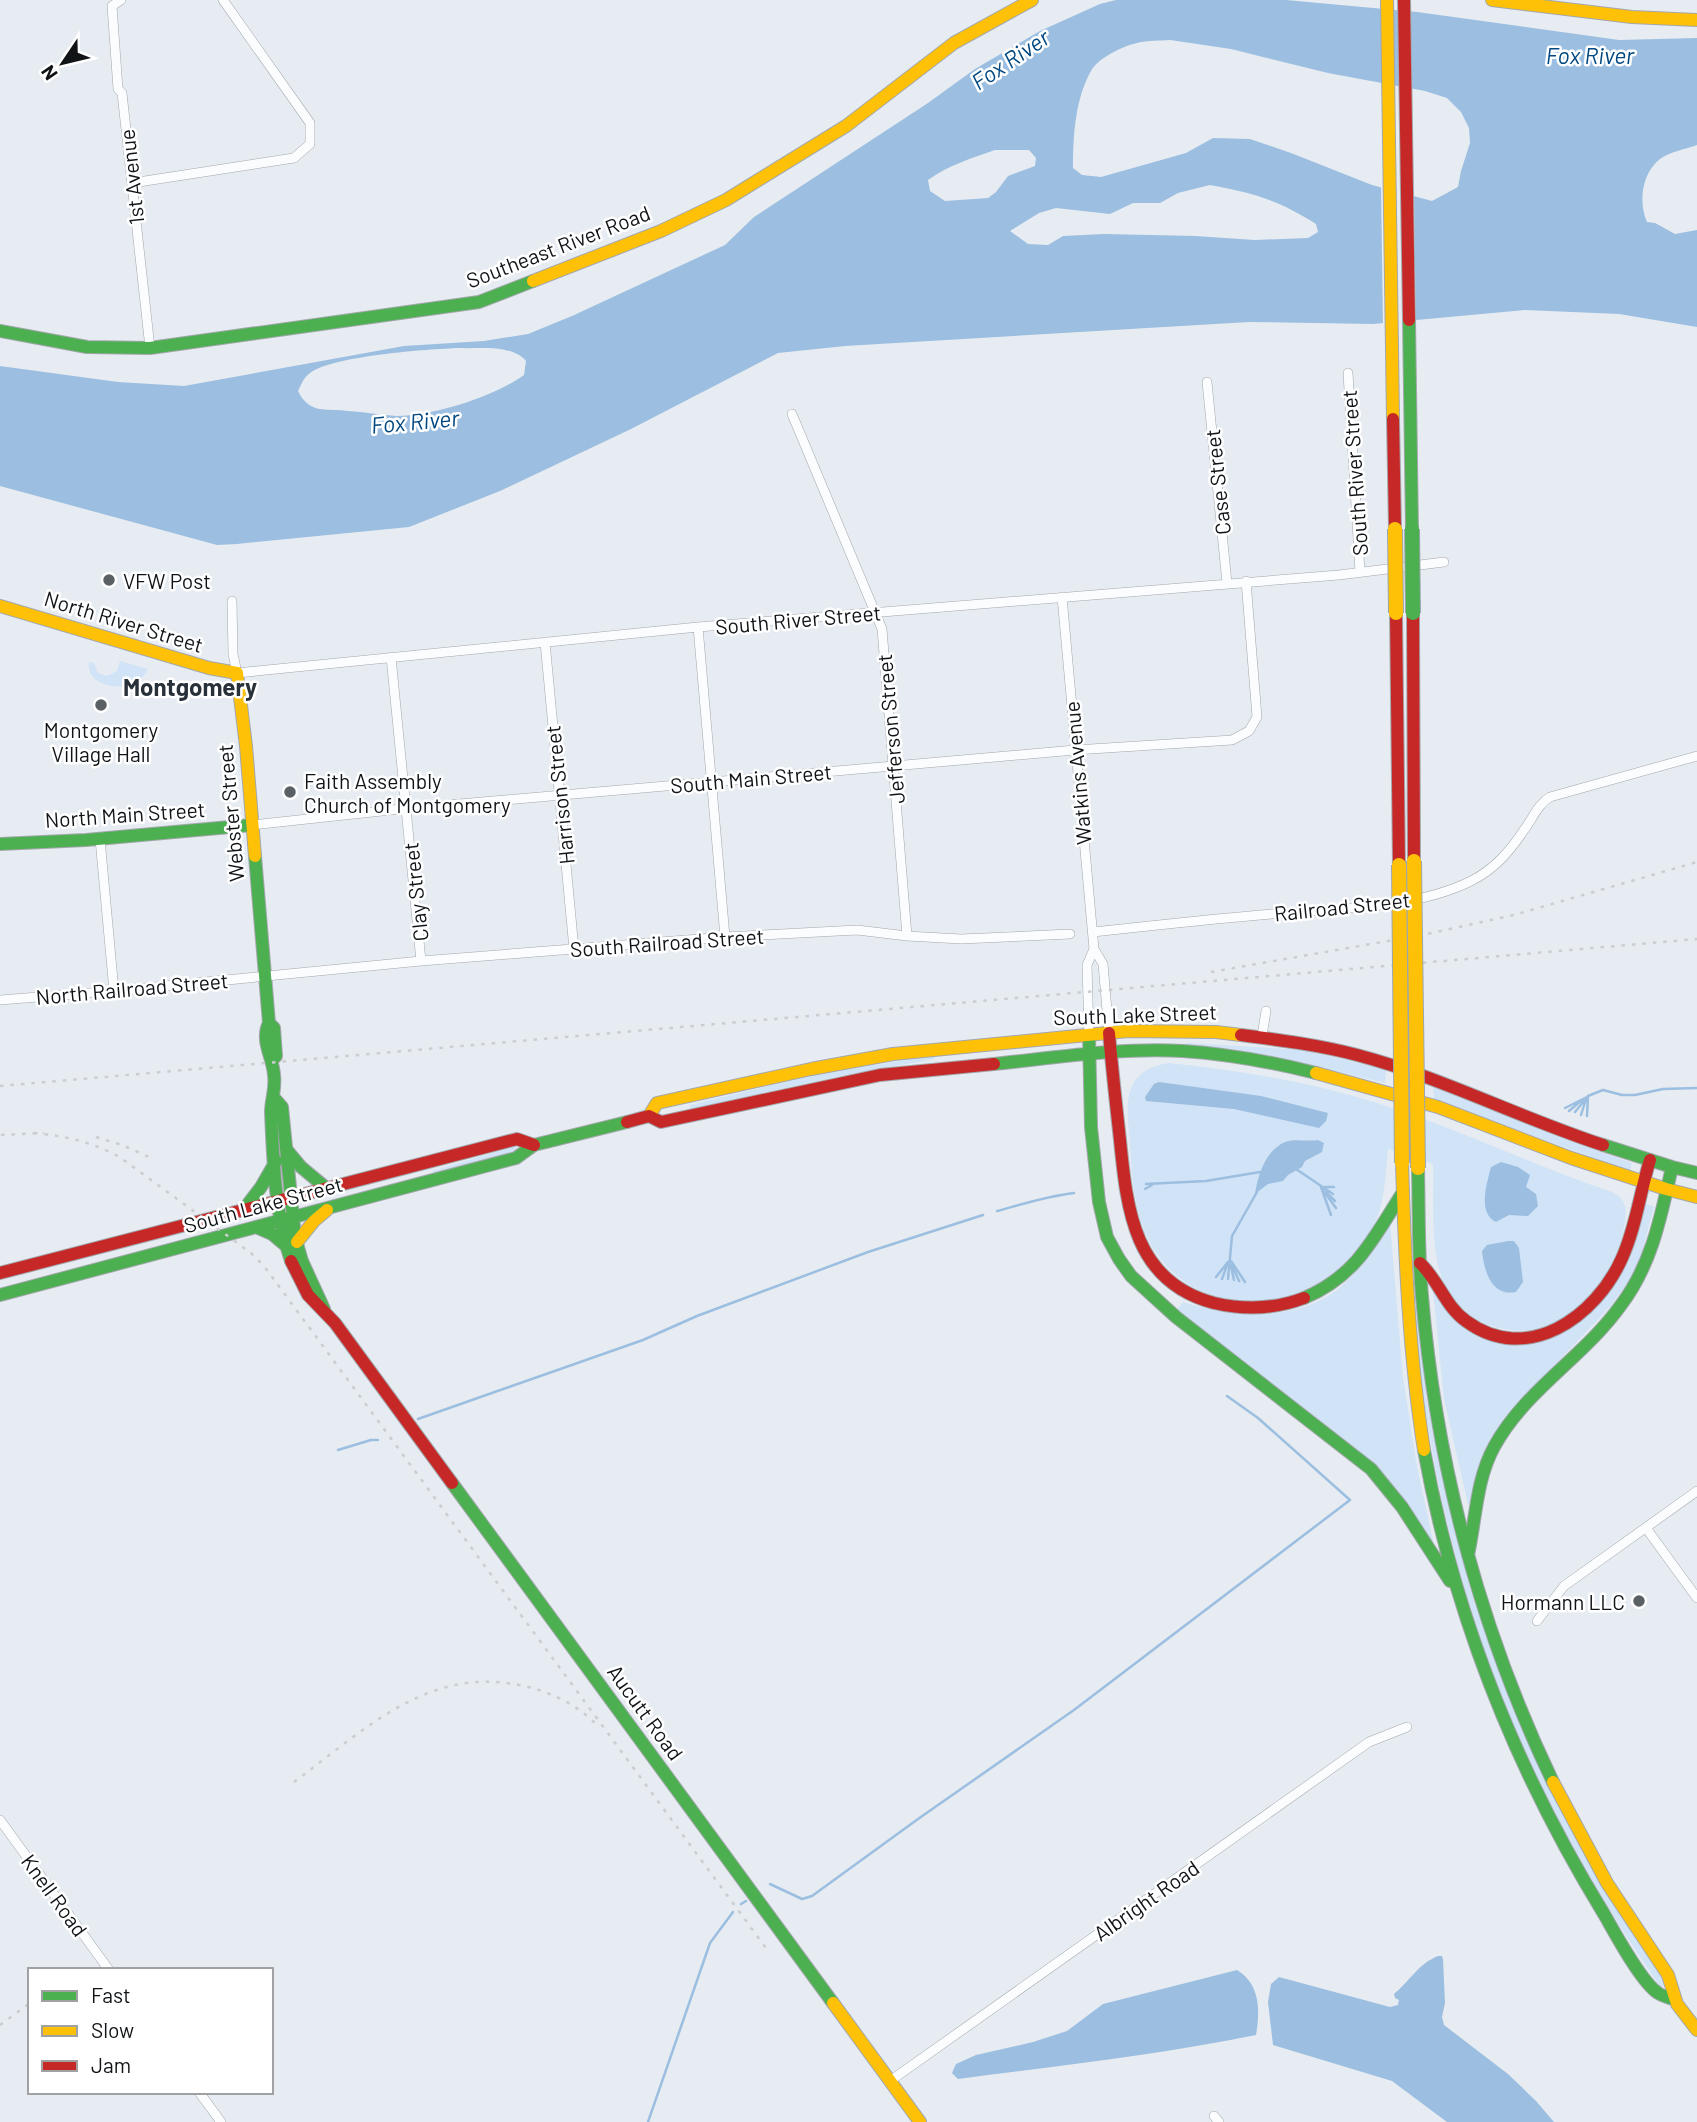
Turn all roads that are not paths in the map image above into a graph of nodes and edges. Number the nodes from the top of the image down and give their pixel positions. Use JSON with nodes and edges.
{"nodes":[{"id":1,"x":121,"y":0,"type":"edge"},
{"id":2,"x":223,"y":0,"type":"edge"},
{"id":3,"x":1032,"y":0,"type":"edge"},
{"id":4,"x":1387,"y":0,"type":"edge"},
{"id":5,"x":1404,"y":0,"type":"edge"},
{"id":6,"x":1492,"y":0,"type":"edge"},
{"id":7,"x":1697,"y":20,"type":"edge"},
{"id":8,"x":132,"y":183,"type":"junction"},
{"id":9,"x":0,"y":331,"type":"edge"},
{"id":10,"x":150,"y":348,"type":"junction"},
{"id":11,"x":1348,"y":373,"type":"dead end"},
{"id":12,"x":1208,"y":382,"type":"dead end"},
{"id":13,"x":792,"y":414,"type":"dead end"},
{"id":14,"x":1444,"y":562,"type":"dead end"},
{"id":15,"x":1360,"y":572,"type":"junction"},
{"id":16,"x":1246,"y":581,"type":"junction"},
{"id":17,"x":1227,"y":583,"type":"junction"},
{"id":18,"x":1062,"y":597,"type":"junction"},
{"id":19,"x":232,"y":601,"type":"dead end"},
{"id":20,"x":0,"y":606,"type":"edge"},
{"id":21,"x":876,"y":612,"type":"junction"},
{"id":22,"x":698,"y":627,"type":"junction"},
{"id":23,"x":545,"y":642,"type":"junction"},
{"id":24,"x":391,"y":657,"type":"junction"},
{"id":25,"x":236,"y":673,"type":"junction"},
{"id":26,"x":1075,"y":750,"type":"junction"},
{"id":27,"x":1697,"y":756,"type":"edge"},
{"id":28,"x":894,"y":766,"type":"junction"},
{"id":29,"x":712,"y":782,"type":"junction"},
{"id":30,"x":559,"y":795,"type":"junction"},
{"id":31,"x":406,"y":809,"type":"junction"},
{"id":32,"x":253,"y":825,"type":"junction"},
{"id":33,"x":100,"y":839,"type":"junction"},
{"id":34,"x":0,"y":844,"type":"edge"},
{"id":35,"x":1407,"y":863,"type":"junction"},
{"id":36,"x":1093,"y":932,"type":"junction"},
{"id":37,"x":1070,"y":934,"type":"dead end"},
{"id":38,"x":907,"y":936,"type":"junction"},
{"id":39,"x":725,"y":937,"type":"junction"},
{"id":40,"x":574,"y":949,"type":"junction"},
{"id":41,"x":1094,"y":949,"type":"junction"},
{"id":42,"x":421,"y":961,"type":"junction"},
{"id":43,"x":265,"y":976,"type":"junction"},
{"id":44,"x":114,"y":991,"type":"junction"},
{"id":45,"x":0,"y":1000,"type":"edge"},
{"id":46,"x":1266,"y":1011,"type":"dead end"},
{"id":47,"x":1109,"y":1033,"type":"junction"},
{"id":48,"x":1089,"y":1035,"type":"junction"},
{"id":49,"x":1262,"y":1036,"type":"junction"},
{"id":50,"x":1111,"y":1054,"type":"junction"},
{"id":51,"x":1088,"y":1055,"type":"junction"},
{"id":52,"x":275,"y":1099,"type":"junction"},
{"id":53,"x":649,"y":1116,"type":"junction"},
{"id":54,"x":534,"y":1145,"type":"junction"},
{"id":55,"x":286,"y":1149,"type":"junction"},
{"id":56,"x":1650,"y":1160,"type":"junction"},
{"id":57,"x":276,"y":1161,"type":"junction"},
{"id":58,"x":1671,"y":1167,"type":"junction"},
{"id":59,"x":1697,"y":1173,"type":"edge"},
{"id":60,"x":1643,"y":1183,"type":"junction"},
{"id":61,"x":325,"y":1187,"type":"junction"},
{"id":62,"x":1666,"y":1189,"type":"junction"},
{"id":63,"x":1403,"y":1192,"type":"junction"},
{"id":64,"x":1697,"y":1197,"type":"edge"},
{"id":65,"x":286,"y":1198,"type":"junction"},
{"id":66,"x":245,"y":1208,"type":"junction"},
{"id":67,"x":329,"y":1208,"type":"junction"},
{"id":68,"x":287,"y":1219,"type":"junction"},
{"id":69,"x":256,"y":1227,"type":"junction"},
{"id":70,"x":291,"y":1243,"type":"junction"},
{"id":71,"x":1420,"y":1263,"type":"junction"},
{"id":72,"x":0,"y":1273,"type":"edge"},
{"id":73,"x":0,"y":1295,"type":"edge"},
{"id":74,"x":338,"y":1327,"type":"joint"},
{"id":75,"x":1697,"y":1491,"type":"edge"},
{"id":76,"x":1646,"y":1528,"type":"junction"},
{"id":77,"x":1468,"y":1555,"type":"junction"},
{"id":78,"x":1458,"y":1594,"type":"junction"},
{"id":79,"x":1697,"y":1598,"type":"edge"},
{"id":80,"x":1536,"y":1621,"type":"dead end"},
{"id":81,"x":1406,"y":1727,"type":"dead end"},
{"id":82,"x":0,"y":1820,"type":"edge"},
{"id":83,"x":108,"y":1968,"type":"edge"},
{"id":84,"x":1673,"y":1998,"type":"junction"},
{"id":85,"x":1697,"y":2030,"type":"edge"},
{"id":86,"x":890,"y":2081,"type":"junction"},
{"id":87,"x":200,"y":2094,"type":"edge"},
{"id":88,"x":221,"y":2122,"type":"edge"},
{"id":89,"x":920,"y":2122,"type":"edge"}],
"edges":[{"from":1,"to":8,"type":"street","name":"1st Avenue"},
{"from":2,"to":8,"type":"street"},
{"from":3,"to":10,"type":"main road","name":"Southeast River Road"},
{"from":4,"to":35,"type":"main road","bridge":true},
{"from":5,"to":35,"type":"main road","bridge":true},
{"from":6,"to":7,"type":"main road"},
{"from":8,"to":10,"type":"street","name":"1st Avenue"},
{"from":9,"to":10,"type":"main road","name":"Southeast River Road"},
{"from":11,"to":15,"type":"street","name":"South River Street"},
{"from":12,"to":17,"type":"street","name":"Case Street"},
{"from":13,"to":21,"type":"street","name":"Jefferson Street"},
{"from":14,"to":15,"type":"street","name":"South River Street"},
{"from":15,"to":16,"type":"street","name":"South River Street"},
{"from":16,"to":17,"type":"street","name":"South River Street"},
{"from":16,"to":26,"type":"street","name":"South Main Street"},
{"from":17,"to":18,"type":"street","name":"South River Street"},
{"from":18,"to":21,"type":"street","name":"South River Street"},
{"from":18,"to":26,"type":"street","name":"Watkins Avenue"},
{"from":19,"to":25,"type":"street","name":"Webster Street"},
{"from":20,"to":25,"type":"main road","name":"North River Street"},
{"from":21,"to":22,"type":"street","name":"South River Street"},
{"from":21,"to":28,"type":"street","name":"Jefferson Street"},
{"from":22,"to":23,"type":"street","name":"South River Street"},
{"from":22,"to":29,"type":"street"},
{"from":23,"to":24,"type":"street","name":"South River Street"},
{"from":23,"to":30,"type":"street","name":"Harrison Street"},
{"from":24,"to":25,"type":"street","name":"South River Street"},
{"from":24,"to":31,"type":"street","name":"Clay Street"},
{"from":25,"to":32,"type":"main road","name":"Webster Street"},
{"from":26,"to":28,"type":"street","name":"South Main Street"},
{"from":26,"to":36,"type":"street","name":"Watkins Avenue"},
{"from":27,"to":36,"type":"street","name":"Railroad Street"},
{"from":28,"to":29,"type":"street","name":"South Main Street"},
{"from":28,"to":38,"type":"street","name":"Jefferson Street"},
{"from":29,"to":30,"type":"street","name":"South Main Street"},
{"from":29,"to":39,"type":"street"},
{"from":30,"to":31,"type":"street","name":"South Main Street"},
{"from":30,"to":40,"type":"street","name":"Harrison Street"},
{"from":31,"to":32,"type":"street","name":"South Main Street"},
{"from":31,"to":42,"type":"street","name":"Clay Street"},
{"from":32,"to":33,"type":"main road","name":"North Main Street"},
{"from":32,"to":43,"type":"main road","name":"Webster Street"},
{"from":33,"to":34,"type":"main road","name":"North Main Street"},
{"from":33,"to":44,"type":"street"},
{"from":35,"to":63,"type":"main road","bridge":true},
{"from":35,"to":71,"type":"main road","bridge":true},
{"from":36,"to":41,"type":"street","name":"Watkins Avenue"},
{"from":37,"to":38,"type":"street","name":"South Railroad Street"},
{"from":38,"to":39,"type":"street","name":"South Railroad Street"},
{"from":39,"to":40,"type":"street","name":"South Railroad Street"},
{"from":40,"to":42,"type":"street","name":"South Railroad Street"},
{"from":41,"to":47,"type":"street","name":"Watkins Avenue"},
{"from":41,"to":48,"type":"street","name":"Watkins Avenue"},
{"from":42,"to":43,"type":"street","name":"South Railroad Street"},
{"from":43,"to":44,"type":"street","name":"North Railroad Street"},
{"from":43,"to":52,"type":"main road","name":"Webster Street"},
{"from":44,"to":45,"type":"street","name":"North Railroad Street"},
{"from":46,"to":49,"type":"street"},
{"from":47,"to":48,"type":"main road","name":"South Lake Street"},
{"from":47,"to":49,"type":"main road","name":"South Lake Street"},
{"from":47,"to":50,"type":"main road"},
{"from":48,"to":51,"type":"main road"},
{"from":48,"to":53,"type":"main road","name":"South Lake Street"},
{"from":49,"to":56,"type":"main road","name":"South Lake Street"},
{"from":50,"to":51,"type":"main road","name":"South Lake Street"},
{"from":50,"to":60,"type":"main road","name":"South Lake Street"},
{"from":50,"to":63,"type":"main road"},
{"from":51,"to":53,"type":"main road","name":"South Lake Street"},
{"from":51,"to":78,"type":"main road"},
{"from":52,"to":55,"type":"main road","name":"Webster Street"},
{"from":52,"to":57,"type":"main road","name":"Webster Street"},
{"from":53,"to":54,"type":"main road","name":"South Lake Street"},
{"from":54,"to":61,"type":"main road","name":"South Lake Street"},
{"from":54,"to":67,"type":"main road","name":"South Lake Street"},
{"from":55,"to":61,"type":"main road"},
{"from":55,"to":65,"type":"main road","name":"Webster Street"},
{"from":56,"to":58,"type":"main road","name":"South Lake Street"},
{"from":56,"to":60,"type":"main road"},
{"from":57,"to":65,"type":"main road","name":"Webster Street"},
{"from":57,"to":66,"type":"main road"},
{"from":58,"to":59,"type":"main road","name":"South Lake Street"},
{"from":58,"to":62,"type":"main road"},
{"from":60,"to":62,"type":"main road","name":"South Lake Street"},
{"from":60,"to":71,"type":"main road"},
{"from":61,"to":65,"type":"main road","name":"South Lake Street"},
{"from":62,"to":64,"type":"main road","name":"South Lake Street"},
{"from":62,"to":77,"type":"main road"},
{"from":63,"to":78,"type":"main road"},
{"from":65,"to":66,"type":"main road","name":"South Lake Street"},
{"from":65,"to":68,"type":"main road","name":"Webster Street"},
{"from":66,"to":72,"type":"main road","name":"South Lake Street"},
{"from":67,"to":68,"type":"main road","name":"South Lake Street"},
{"from":67,"to":70,"type":"main road"},
{"from":68,"to":69,"type":"main road","name":"South Lake Street"},
{"from":68,"to":70,"type":"main road","name":"Webster Street"},
{"from":69,"to":70,"type":"main road"},
{"from":69,"to":73,"type":"main road","name":"South Lake Street"},
{"from":70,"to":74,"type":"main road","name":"Webster Street"},
{"from":71,"to":77,"type":"main road"},
{"from":74,"to":86,"type":"main road","name":"Aucutt Road"},
{"from":75,"to":76,"type":"street"},
{"from":76,"to":79,"type":"street"},
{"from":76,"to":80,"type":"street"},
{"from":77,"to":84,"type":"main road"},
{"from":78,"to":84,"type":"main road"},
{"from":81,"to":86,"type":"street","name":"Albright Road"},
{"from":82,"to":83,"type":"street","name":"Knell Road"},
{"from":84,"to":85,"type":"main road"},
{"from":86,"to":89,"type":"main road","name":"Aucutt Road"},
{"from":87,"to":88,"type":"street"}]}
